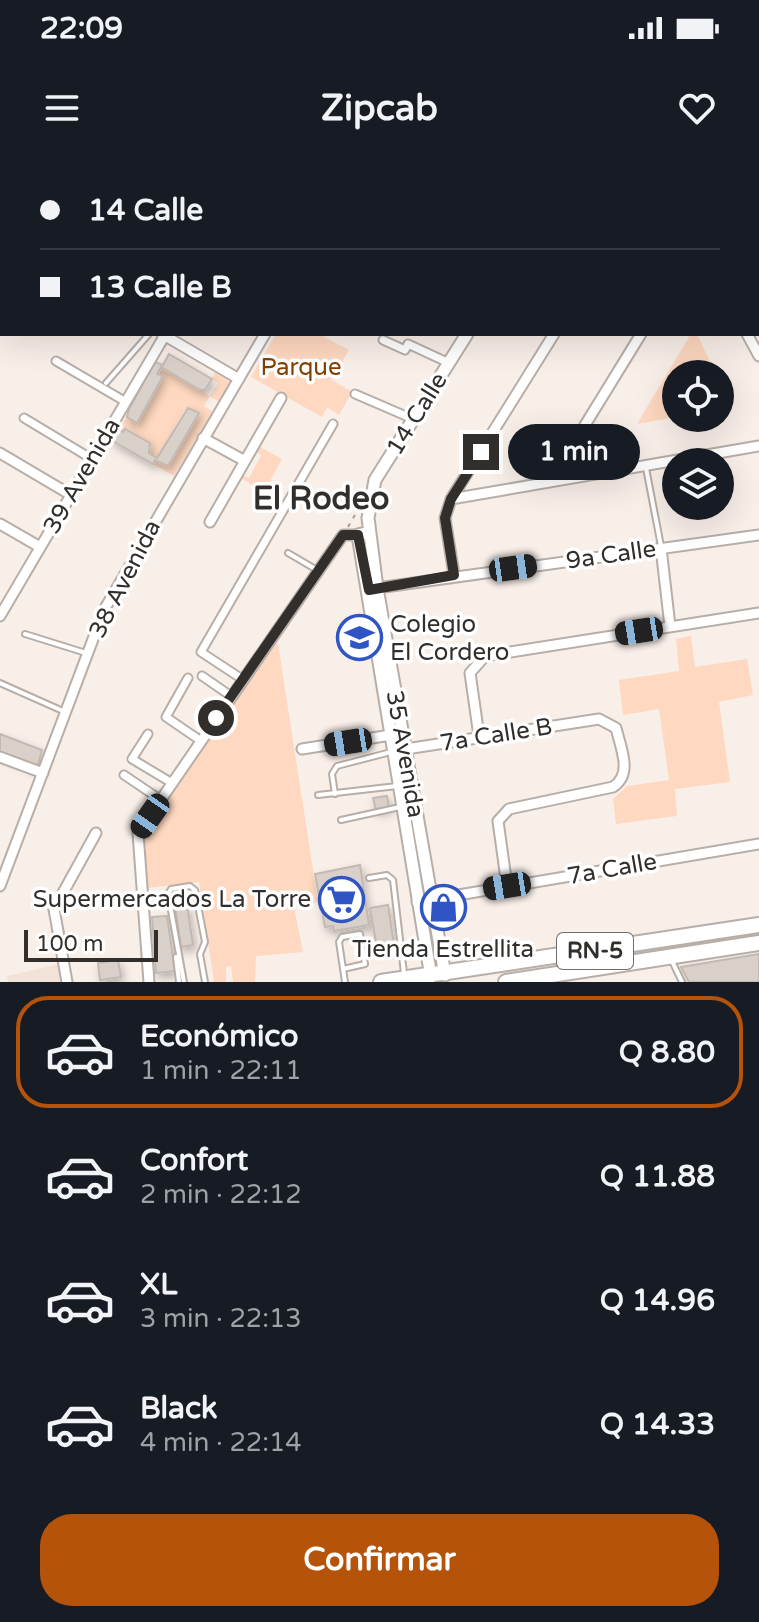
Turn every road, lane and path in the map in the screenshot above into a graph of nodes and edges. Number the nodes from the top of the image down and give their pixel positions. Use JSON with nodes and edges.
{"nodes":[{"id":1,"x":147,"y":336,"type":"edge"},
{"id":2,"x":162,"y":336,"type":"edge"},
{"id":3,"x":165,"y":336,"type":"edge"},
{"id":4,"x":264,"y":336,"type":"edge"},
{"id":5,"x":462,"y":336,"type":"edge"},
{"id":6,"x":553,"y":336,"type":"edge"},
{"id":7,"x":640,"y":336,"type":"edge"},
{"id":8,"x":748,"y":336,"type":"edge"},
{"id":9,"x":383,"y":340,"type":"dead end"},
{"id":10,"x":759,"y":356,"type":"edge"},
{"id":11,"x":56,"y":361,"type":"dead end"},
{"id":12,"x":449,"y":363,"type":"junction"},
{"id":13,"x":239,"y":379,"type":"junction"},
{"id":14,"x":106,"y":383,"type":"dead end"},
{"id":15,"x":355,"y":394,"type":"dead end"},
{"id":16,"x":281,"y":398,"type":"dead end"},
{"id":17,"x":126,"y":402,"type":"junction"},
{"id":18,"x":24,"y":418,"type":"dead end"},
{"id":19,"x":413,"y":419,"type":"junction"},
{"id":20,"x":333,"y":424,"type":"dead end"},
{"id":21,"x":203,"y":438,"type":"junction"},
{"id":22,"x":759,"y":446,"type":"edge"},
{"id":23,"x":0,"y":453,"type":"edge"},
{"id":24,"x":92,"y":459,"type":"junction"},
{"id":25,"x":245,"y":461,"type":"junction"},
{"id":26,"x":646,"y":466,"type":"junction"},
{"id":27,"x":550,"y":482,"type":"junction"},
{"id":28,"x":71,"y":495,"type":"junction"},
{"id":29,"x":451,"y":499,"type":"junction"},
{"id":30,"x":210,"y":522,"type":"dead end"},
{"id":31,"x":0,"y":524,"type":"edge"},
{"id":32,"x":364,"y":533,"type":"junction"},
{"id":33,"x":759,"y":535,"type":"edge"},
{"id":34,"x":40,"y":547,"type":"junction"},
{"id":35,"x":661,"y":548,"type":"junction"},
{"id":36,"x":288,"y":553,"type":"dead end"},
{"id":37,"x":319,"y":571,"type":"junction"},
{"id":38,"x":454,"y":575,"type":"junction"},
{"id":39,"x":373,"y":589,"type":"junction"},
{"id":40,"x":759,"y":613,"type":"edge"},
{"id":41,"x":0,"y":614,"type":"edge"},
{"id":42,"x":670,"y":626,"type":"junction"},
{"id":43,"x":25,"y":634,"type":"dead end"},
{"id":44,"x":89,"y":654,"type":"junction"},
{"id":45,"x":202,"y":676,"type":"dead end"},
{"id":46,"x":188,"y":678,"type":"dead end"},
{"id":47,"x":242,"y":679,"type":"junction"},
{"id":48,"x":0,"y":683,"type":"edge"},
{"id":49,"x":231,"y":696,"type":"junction"},
{"id":50,"x":66,"y":712,"type":"junction"},
{"id":51,"x":148,"y":734,"type":"dead end"},
{"id":52,"x":391,"y":735,"type":"junction"},
{"id":53,"x":479,"y":736,"type":"junction"},
{"id":54,"x":201,"y":741,"type":"junction"},
{"id":55,"x":302,"y":749,"type":"dead end"},
{"id":56,"x":399,"y":750,"type":"junction"},
{"id":57,"x":0,"y":757,"type":"edge"},
{"id":58,"x":43,"y":773,"type":"junction"},
{"id":59,"x":124,"y":775,"type":"dead end"},
{"id":60,"x":172,"y":783,"type":"junction"},
{"id":61,"x":399,"y":786,"type":"junction"},
{"id":62,"x":335,"y":794,"type":"junction"},
{"id":63,"x":318,"y":795,"type":"dead end"},
{"id":64,"x":161,"y":800,"type":"junction"},
{"id":65,"x":403,"y":806,"type":"junction"},
{"id":66,"x":341,"y":820,"type":"dead end"},
{"id":67,"x":96,"y":833,"type":"dead end"},
{"id":68,"x":759,"y":844,"type":"edge"},
{"id":69,"x":369,"y":878,"type":"dead end"},
{"id":70,"x":0,"y":886,"type":"edge"},
{"id":71,"x":507,"y":886,"type":"junction"},
{"id":72,"x":430,"y":899,"type":"junction"},
{"id":73,"x":417,"y":902,"type":"junction"},
{"id":74,"x":759,"y":925,"type":"edge"},
{"id":75,"x":759,"y":943,"type":"edge"},
{"id":76,"x":176,"y":957,"type":"dead end"},
{"id":77,"x":671,"y":957,"type":"junction"},
{"id":78,"x":343,"y":969,"type":"junction"},
{"id":79,"x":438,"y":976,"type":"junction"},
{"id":80,"x":405,"y":979,"type":"junction"},
{"id":81,"x":181,"y":981,"type":"edge"},
{"id":82,"x":67,"y":982,"type":"edge"},
{"id":83,"x":149,"y":982,"type":"edge"},
{"id":84,"x":172,"y":982,"type":"edge"},
{"id":85,"x":205,"y":982,"type":"edge"},
{"id":86,"x":345,"y":982,"type":"edge"},
{"id":87,"x":381,"y":982,"type":"edge"},
{"id":88,"x":506,"y":982,"type":"edge"},
{"id":89,"x":682,"y":982,"type":"edge"}],
"edges":[{"from":1,"to":14,"type":"lane"},
{"from":2,"to":17,"type":"street","name":"39 Avenida"},
{"from":3,"to":13,"type":"street"},
{"from":4,"to":13,"type":"street","name":"38 Avenida"},
{"from":5,"to":12,"type":"street","name":"14 Calle"},
{"from":6,"to":29,"type":"street"},
{"from":7,"to":27,"type":"street"},
{"from":8,"to":10,"type":"street"},
{"from":9,"to":12,"type":"street"},
{"from":11,"to":17,"type":"street"},
{"from":12,"to":19,"type":"street","name":"14 Calle"},
{"from":13,"to":21,"type":"street","name":"38 Avenida"},
{"from":15,"to":19,"type":"street"},
{"from":16,"to":25,"type":"street"},
{"from":17,"to":24,"type":"street","name":"39 Avenida"},
{"from":18,"to":24,"type":"street"},
{"from":19,"to":32,"type":"street","name":"14 Calle"},
{"from":20,"to":47,"type":"street"},
{"from":21,"to":25,"type":"street"},
{"from":21,"to":44,"type":"street","name":"38 Avenida"},
{"from":22,"to":26,"type":"street"},
{"from":23,"to":28,"type":"street"},
{"from":24,"to":28,"type":"street","name":"39 Avenida"},
{"from":25,"to":30,"type":"street"},
{"from":26,"to":27,"type":"street"},
{"from":26,"to":35,"type":"lane"},
{"from":27,"to":29,"type":"street"},
{"from":28,"to":34,"type":"street","name":"39 Avenida"},
{"from":29,"to":38,"type":"street"},
{"from":31,"to":34,"type":"street"},
{"from":32,"to":37,"type":"street"},
{"from":32,"to":39,"type":"street","name":"35 Avenida"},
{"from":33,"to":35,"type":"street","name":"9a Calle"},
{"from":34,"to":41,"type":"street","name":"39 Avenida"},
{"from":35,"to":38,"type":"street","name":"9a Calle"},
{"from":35,"to":42,"type":"street"},
{"from":36,"to":37,"type":"lane"},
{"from":37,"to":47,"type":"street"},
{"from":38,"to":39,"type":"street","name":"9a Calle"},
{"from":39,"to":52,"type":"street","name":"35 Avenida"},
{"from":39,"to":56,"type":"street","name":"35 Avenida"},
{"from":40,"to":42,"type":"street"},
{"from":42,"to":53,"type":"street"},
{"from":43,"to":44,"type":"lane"},
{"from":44,"to":50,"type":"street","name":"38 Avenida"},
{"from":45,"to":49,"type":"street"},
{"from":46,"to":54,"type":"street"},
{"from":47,"to":49,"type":"street"},
{"from":48,"to":50,"type":"lane"},
{"from":49,"to":54,"type":"street"},
{"from":50,"to":58,"type":"street","name":"38 Avenida"},
{"from":51,"to":60,"type":"street"},
{"from":52,"to":55,"type":"street"},
{"from":52,"to":56,"type":"street","name":"35 Avenida"},
{"from":53,"to":56,"type":"street","name":"7a Calle B"},
{"from":53,"to":71,"type":"street","name":"7a Calle B"},
{"from":54,"to":60,"type":"street"},
{"from":56,"to":61,"type":"street","name":"35 Avenida"},
{"from":56,"to":62,"type":"lane"},
{"from":56,"to":72,"type":"street","name":"35 Avenida"},
{"from":57,"to":58,"type":"street"},
{"from":58,"to":70,"type":"street","name":"38 Avenida"},
{"from":59,"to":64,"type":"street"},
{"from":60,"to":64,"type":"street"},
{"from":61,"to":62,"type":"lane"},
{"from":61,"to":65,"type":"street","name":"35 Avenida"},
{"from":62,"to":63,"type":"lane"},
{"from":64,"to":83,"type":"street"},
{"from":65,"to":66,"type":"lane"},
{"from":65,"to":73,"type":"street","name":"35 Avenida"},
{"from":67,"to":82,"type":"street"},
{"from":68,"to":71,"type":"street","name":"7a Calle"},
{"from":69,"to":80,"type":"lane"},
{"from":71,"to":72,"type":"street","name":"7a Calle"},
{"from":72,"to":73,"type":"street","name":"7a Calle"},
{"from":72,"to":79,"type":"street","name":"35 Avenida"},
{"from":73,"to":79,"type":"street","name":"35 Avenida"},
{"from":74,"to":79,"type":"main road","number":"RN-5"},
{"from":75,"to":77,"type":"main road","number":"RN-5"},
{"from":76,"to":81,"type":"lane"},
{"from":77,"to":88,"type":"main road","number":"RN-5"},
{"from":77,"to":89,"type":"lane"},
{"from":78,"to":78,"type":"lane"},
{"from":78,"to":86,"type":"lane"},
{"from":79,"to":80,"type":"main road","number":"RN-5"},
{"from":80,"to":87,"type":"main road","number":"RN-5"},
{"from":81,"to":84,"type":"lane"},
{"from":81,"to":85,"type":"lane"}]}
